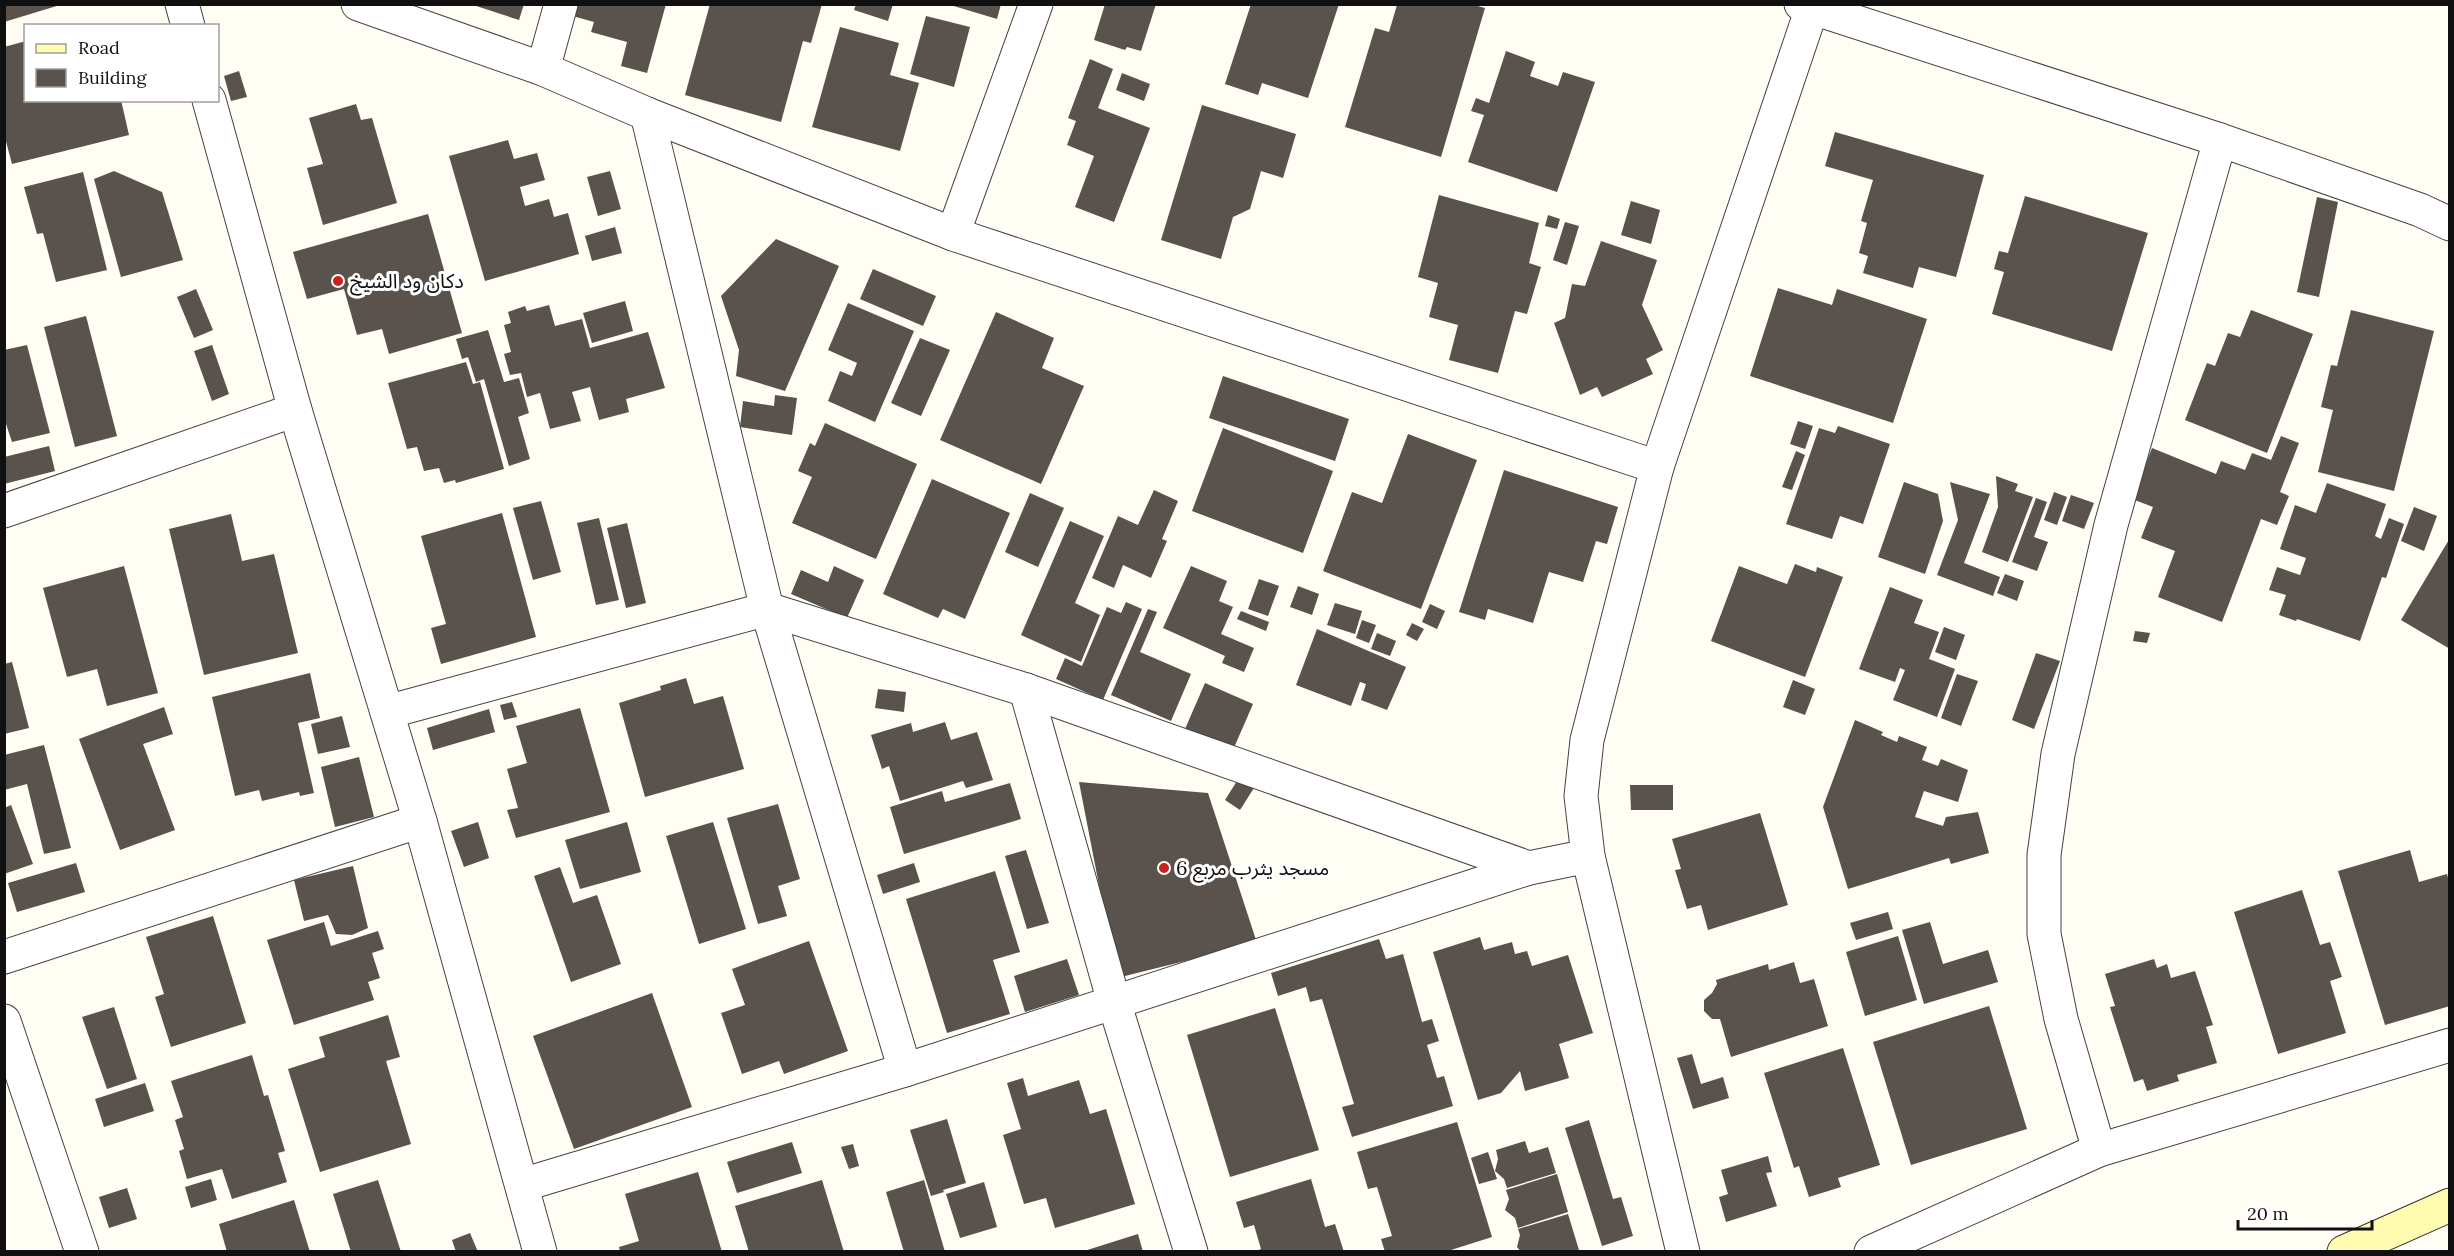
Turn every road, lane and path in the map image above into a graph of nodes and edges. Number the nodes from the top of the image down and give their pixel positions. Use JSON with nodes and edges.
{"nodes":[{"id":1,"x":182,"y":4,"type":"edge"},
{"id":2,"x":358,"y":4,"type":"edge"},
{"id":3,"x":561,"y":4,"type":"edge"},
{"id":4,"x":1036,"y":4,"type":"edge"},
{"id":5,"x":1806,"y":6,"type":"edge"},
{"id":6,"x":187,"y":24,"type":"edge"},
{"id":7,"x":543,"y":69,"type":"junction"},
{"id":8,"x":210,"y":102,"type":"edge"},
{"id":9,"x":647,"y":114,"type":"junction"},
{"id":10,"x":2220,"y":140,"type":"junction"},
{"id":11,"x":2450,"y":224,"type":"edge"},
{"id":12,"x":953,"y":234,"type":"junction"},
{"id":13,"x":295,"y":410,"type":"junction"},
{"id":14,"x":1657,"y":467,"type":"junction"},
{"id":15,"x":4,"y":511,"type":"edge"},
{"id":16,"x":767,"y":609,"type":"junction"},
{"id":17,"x":1026,"y":690,"type":"junction"},
{"id":18,"x":387,"y":712,"type":"junction"},
{"id":19,"x":420,"y":821,"type":"junction"},
{"id":20,"x":1588,"y":856,"type":"junction"},
{"id":21,"x":1529,"y":868,"type":"junction"},
{"id":22,"x":4,"y":957,"type":"edge"},
{"id":23,"x":1114,"y":1002,"type":"junction"},
{"id":24,"x":4,"y":1021,"type":"edge"},
{"id":25,"x":2450,"y":1045,"type":"edge"},
{"id":26,"x":905,"y":1070,"type":"junction"},
{"id":27,"x":2099,"y":1150,"type":"junction"},
{"id":28,"x":522,"y":1185,"type":"junction"},
{"id":29,"x":2450,"y":1205,"type":"edge"},
{"id":30,"x":82,"y":1251,"type":"edge"},
{"id":31,"x":540,"y":1251,"type":"edge"},
{"id":32,"x":1191,"y":1251,"type":"edge"},
{"id":33,"x":1683,"y":1251,"type":"edge"},
{"id":34,"x":1871,"y":1251,"type":"edge"},
{"id":35,"x":2344,"y":1251,"type":"edge"}],
"edges":[{"from":1,"to":6,"type":"street"},
{"from":2,"to":7,"type":"street"},
{"from":3,"to":7,"type":"street"},
{"from":4,"to":12,"type":"street"},
{"from":5,"to":10,"type":"street"},
{"from":5,"to":14,"type":"street"},
{"from":7,"to":9,"type":"street"},
{"from":8,"to":13,"type":"street"},
{"from":9,"to":12,"type":"street"},
{"from":9,"to":16,"type":"street"},
{"from":10,"to":11,"type":"street"},
{"from":10,"to":27,"type":"street"},
{"from":12,"to":14,"type":"street"},
{"from":13,"to":15,"type":"street"},
{"from":13,"to":18,"type":"street"},
{"from":14,"to":20,"type":"street"},
{"from":16,"to":17,"type":"street"},
{"from":16,"to":18,"type":"street"},
{"from":16,"to":26,"type":"street"},
{"from":17,"to":21,"type":"street"},
{"from":17,"to":23,"type":"street"},
{"from":18,"to":19,"type":"street"},
{"from":19,"to":22,"type":"street"},
{"from":19,"to":28,"type":"street"},
{"from":20,"to":21,"type":"street"},
{"from":20,"to":33,"type":"street"},
{"from":21,"to":23,"type":"street"},
{"from":23,"to":26,"type":"street"},
{"from":23,"to":32,"type":"street"},
{"from":24,"to":30,"type":"street"},
{"from":25,"to":27,"type":"street"},
{"from":26,"to":28,"type":"street"},
{"from":27,"to":34,"type":"street"},
{"from":28,"to":31,"type":"street"},
{"from":29,"to":35,"type":"main road"}]}
